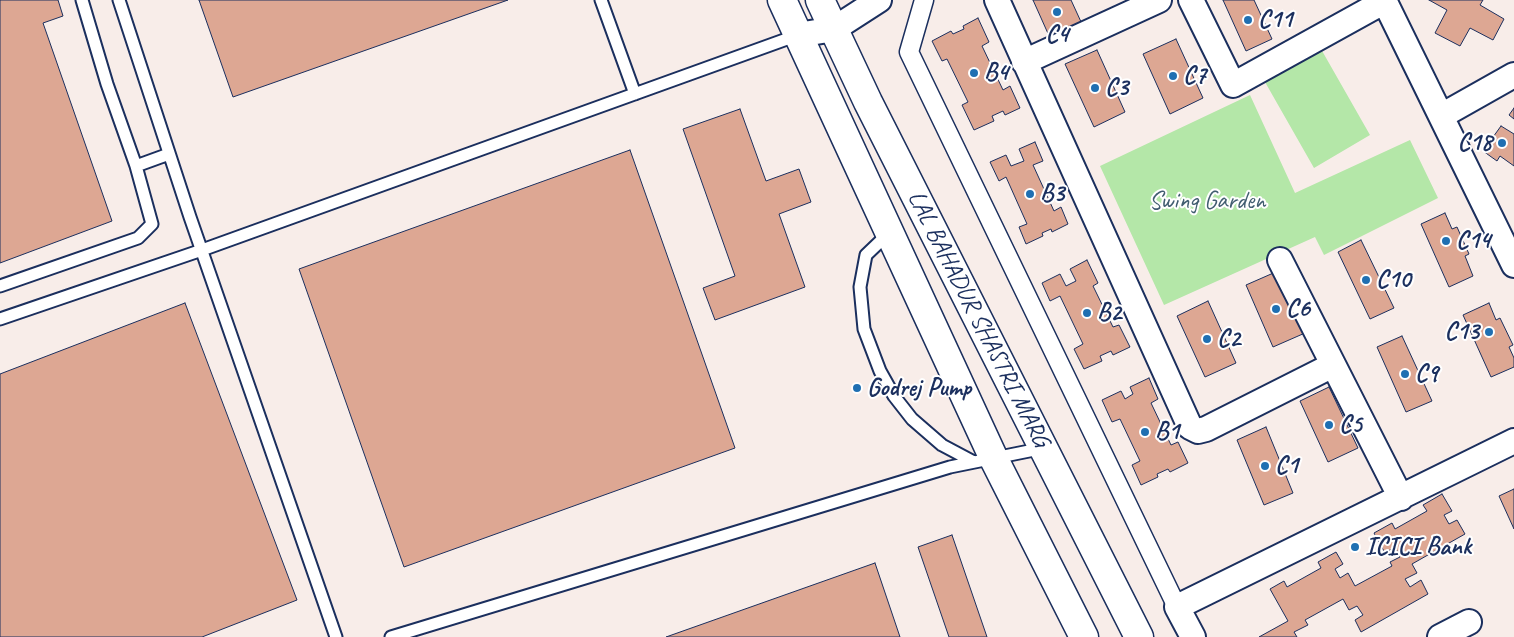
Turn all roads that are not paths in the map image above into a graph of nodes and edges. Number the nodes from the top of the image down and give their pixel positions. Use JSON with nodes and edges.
{"nodes":[{"id":1,"x":82,"y":0,"type":"edge"},
{"id":2,"x":119,"y":0,"type":"edge"},
{"id":3,"x":601,"y":0,"type":"edge"},
{"id":4,"x":782,"y":0,"type":"edge"},
{"id":5,"x":820,"y":0,"type":"edge"},
{"id":6,"x":879,"y":0,"type":"edge"},
{"id":7,"x":924,"y":0,"type":"edge"},
{"id":8,"x":997,"y":0,"type":"edge"},
{"id":9,"x":1160,"y":0,"type":"edge"},
{"id":10,"x":1191,"y":0,"type":"edge"},
{"id":11,"x":1385,"y":0,"type":"edge"},
{"id":12,"x":834,"y":29,"type":"junction"},
{"id":13,"x":798,"y":35,"type":"junction"},
{"id":14,"x":1024,"y":62,"type":"junction"},
{"id":15,"x":1514,"y":75,"type":"edge"},
{"id":16,"x":636,"y":94,"type":"junction"},
{"id":17,"x":1443,"y":115,"type":"junction"},
{"id":18,"x":169,"y":154,"type":"junction"},
{"id":19,"x":136,"y":166,"type":"junction"},
{"id":20,"x":890,"y":232,"type":"junction"},
{"id":21,"x":202,"y":250,"type":"junction"},
{"id":22,"x":1280,"y":260,"type":"dead end"},
{"id":23,"x":1514,"y":265,"type":"edge"},
{"id":24,"x":0,"y":286,"type":"edge"},
{"id":25,"x":0,"y":319,"type":"edge"},
{"id":26,"x":1333,"y":365,"type":"junction"},
{"id":27,"x":1514,"y":441,"type":"edge"},
{"id":28,"x":1044,"y":448,"type":"junction"},
{"id":29,"x":984,"y":461,"type":"junction"},
{"id":30,"x":1401,"y":498,"type":"junction"},
{"id":31,"x":1177,"y":607,"type":"junction"},
{"id":32,"x":1468,"y":622,"type":"dead end"},
{"id":33,"x":336,"y":637,"type":"edge"},
{"id":34,"x":391,"y":637,"type":"edge"},
{"id":35,"x":1084,"y":637,"type":"edge"},
{"id":36,"x":1140,"y":637,"type":"edge"},
{"id":37,"x":1193,"y":637,"type":"edge"},
{"id":38,"x":1440,"y":637,"type":"edge"}],
"edges":[{"from":1,"to":19,"type":"lane"},
{"from":2,"to":18,"type":"lane"},
{"from":3,"to":16,"type":"lane"},
{"from":4,"to":13,"type":"main road","name":"LAL BAHADUR SHASTRI MARG"},
{"from":5,"to":12,"type":"main road","name":"LAL BAHADUR SHASTRI MARG"},
{"from":6,"to":12,"type":"street"},
{"from":7,"to":31,"type":"street"},
{"from":8,"to":14,"type":"street"},
{"from":9,"to":14,"type":"street"},
{"from":10,"to":11,"type":"street"},
{"from":11,"to":17,"type":"street"},
{"from":12,"to":13,"type":"street"},
{"from":12,"to":28,"type":"main road","name":"LAL BAHADUR SHASTRI MARG"},
{"from":13,"to":16,"type":"lane"},
{"from":13,"to":20,"type":"main road","name":"LAL BAHADUR SHASTRI MARG"},
{"from":14,"to":26,"type":"street"},
{"from":15,"to":17,"type":"street"},
{"from":16,"to":21,"type":"lane"},
{"from":17,"to":23,"type":"street"},
{"from":18,"to":19,"type":"lane"},
{"from":18,"to":21,"type":"lane"},
{"from":19,"to":24,"type":"lane"},
{"from":20,"to":29,"type":"main road","name":"LAL BAHADUR SHASTRI MARG"},
{"from":20,"to":29,"type":"lane"},
{"from":21,"to":25,"type":"lane"},
{"from":21,"to":33,"type":"lane"},
{"from":22,"to":26,"type":"street"},
{"from":26,"to":30,"type":"street"},
{"from":27,"to":30,"type":"street"},
{"from":28,"to":29,"type":"lane"},
{"from":28,"to":36,"type":"main road","name":"LAL BAHADUR SHASTRI MARG"},
{"from":29,"to":34,"type":"lane"},
{"from":29,"to":35,"type":"main road","name":"LAL BAHADUR SHASTRI MARG"},
{"from":30,"to":31,"type":"street"},
{"from":31,"to":37,"type":"street"},
{"from":32,"to":38,"type":"street"}]}
